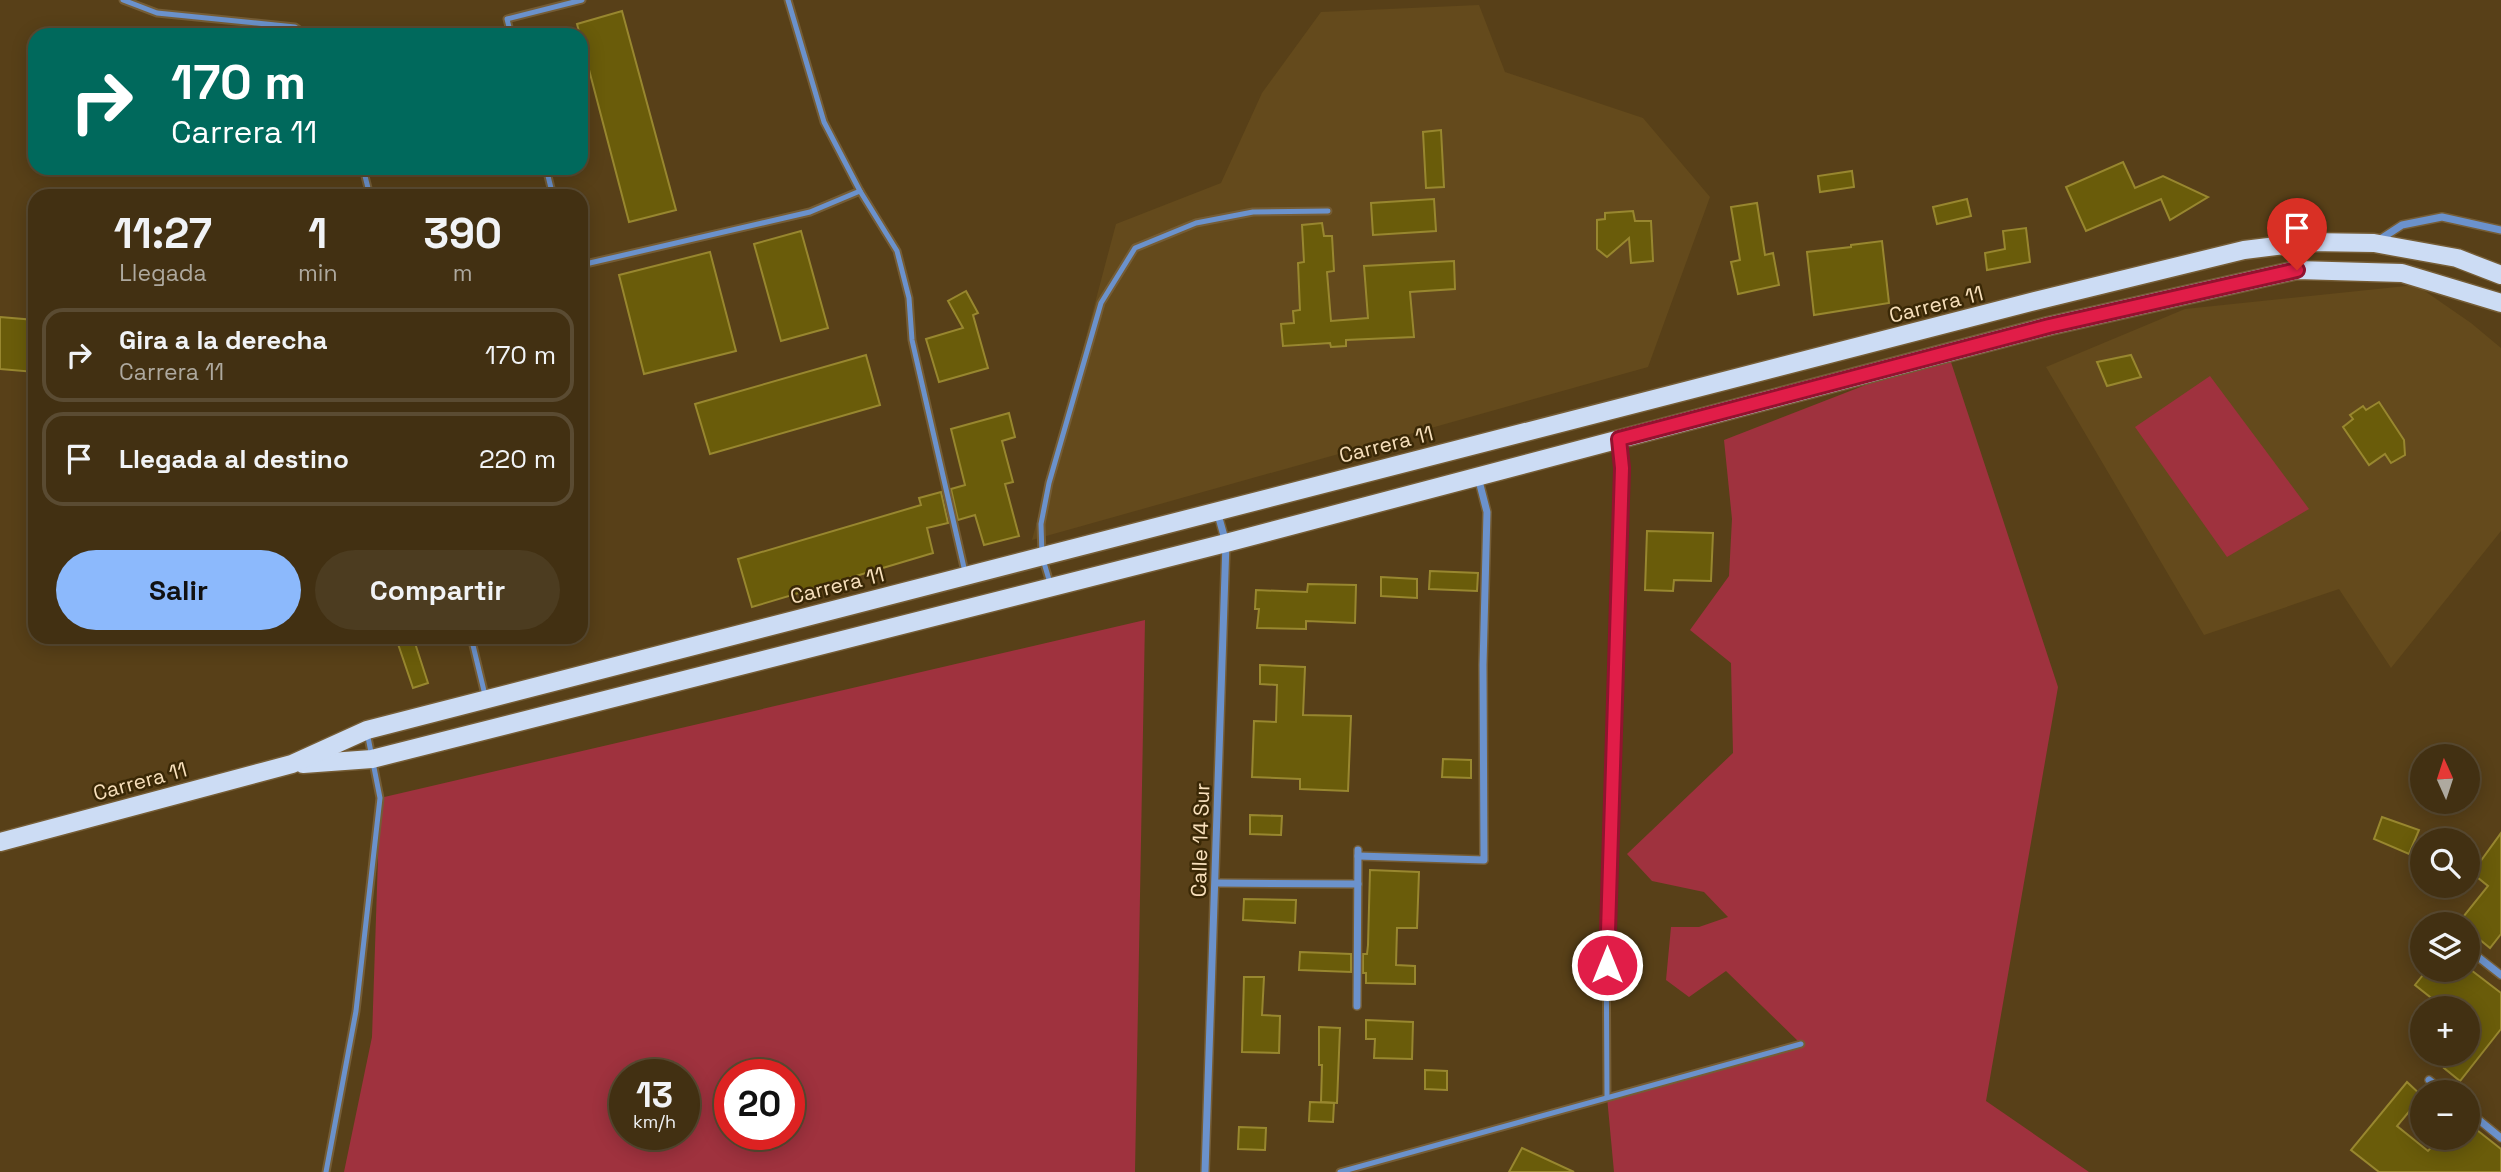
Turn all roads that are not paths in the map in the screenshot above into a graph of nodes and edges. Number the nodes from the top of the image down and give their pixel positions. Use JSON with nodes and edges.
{"nodes":[{"id":1,"x":123,"y":0,"type":"edge"},
{"id":2,"x":582,"y":0,"type":"edge"},
{"id":3,"x":788,"y":0,"type":"edge"},
{"id":4,"x":296,"y":28,"type":"edge"},
{"id":5,"x":509,"y":28,"type":"edge"},
{"id":6,"x":860,"y":191,"type":"junction"},
{"id":7,"x":1328,"y":211,"type":"dead end"},
{"id":8,"x":2501,"y":230,"type":"edge"},
{"id":9,"x":2374,"y":243,"type":"junction"},
{"id":10,"x":588,"y":263,"type":"edge"},
{"id":11,"x":2501,"y":275,"type":"edge"},
{"id":12,"x":2501,"y":303,"type":"edge"},
{"id":13,"x":1619,"y":439,"type":"junction"},
{"id":14,"x":1478,"y":476,"type":"junction"},
{"id":15,"x":1216,"y":511,"type":"junction"},
{"id":16,"x":1226,"y":543,"type":"junction"},
{"id":17,"x":1042,"y":556,"type":"junction"},
{"id":18,"x":966,"y":575,"type":"junction"},
{"id":19,"x":1051,"y":587,"type":"junction"},
{"id":20,"x":473,"y":644,"type":"edge"},
{"id":21,"x":486,"y":699,"type":"junction"},
{"id":22,"x":367,"y":730,"type":"junction"},
{"id":23,"x":372,"y":759,"type":"junction"},
{"id":24,"x":292,"y":764,"type":"junction"},
{"id":25,"x":0,"y":842,"type":"edge"},
{"id":26,"x":1216,"y":883,"type":"junction"},
{"id":27,"x":1358,"y":884,"type":"junction"},
{"id":28,"x":2480,"y":958,"type":"edge"},
{"id":29,"x":2501,"y":975,"type":"edge"},
{"id":30,"x":1357,"y":1006,"type":"dead end"},
{"id":31,"x":1801,"y":1044,"type":"dead end"},
{"id":32,"x":1607,"y":1097,"type":"junction"},
{"id":33,"x":2480,"y":1121,"type":"edge"},
{"id":34,"x":2501,"y":1138,"type":"edge"},
{"id":35,"x":326,"y":1172,"type":"edge"},
{"id":36,"x":1205,"y":1172,"type":"edge"},
{"id":37,"x":1340,"y":1172,"type":"edge"}],
"edges":[{"from":1,"to":4,"type":"lane"},
{"from":2,"to":5,"type":"lane"},
{"from":3,"to":6,"type":"lane"},
{"from":6,"to":10,"type":"lane"},
{"from":6,"to":18,"type":"lane"},
{"from":7,"to":17,"type":"lane"},
{"from":8,"to":9,"type":"street"},
{"from":9,"to":11,"type":"main road","name":"Carrera 11"},
{"from":9,"to":15,"type":"main road","name":"Carrera 11"},
{"from":12,"to":13,"type":"main road","name":"Carrera 11"},
{"from":13,"to":14,"type":"main road","name":"Carrera 11"},
{"from":13,"to":32,"type":"lane"},
{"from":14,"to":16,"type":"main road","name":"Carrera 11"},
{"from":14,"to":27,"type":"street"},
{"from":15,"to":16,"type":"street","name":"Calle 14 Sur"},
{"from":15,"to":17,"type":"main road","name":"Carrera 11"},
{"from":16,"to":19,"type":"main road","name":"Carrera 11"},
{"from":16,"to":26,"type":"street","name":"Calle 14 Sur"},
{"from":17,"to":18,"type":"main road","name":"Carrera 11"},
{"from":17,"to":19,"type":"lane"},
{"from":18,"to":21,"type":"main road","name":"Carrera 11"},
{"from":19,"to":23,"type":"main road","name":"Carrera 11"},
{"from":20,"to":21,"type":"lane"},
{"from":21,"to":22,"type":"main road","name":"Carrera 11"},
{"from":22,"to":23,"type":"lane"},
{"from":22,"to":24,"type":"main road","name":"Carrera 11"},
{"from":23,"to":24,"type":"main road","name":"Carrera 11"},
{"from":23,"to":35,"type":"lane"},
{"from":24,"to":25,"type":"main road","name":"Carrera 11"},
{"from":26,"to":27,"type":"street"},
{"from":26,"to":36,"type":"street","name":"Calle 14 Sur"},
{"from":27,"to":30,"type":"street"},
{"from":28,"to":29,"type":"street"},
{"from":31,"to":32,"type":"lane"},
{"from":32,"to":37,"type":"lane"},
{"from":33,"to":34,"type":"street"}]}
